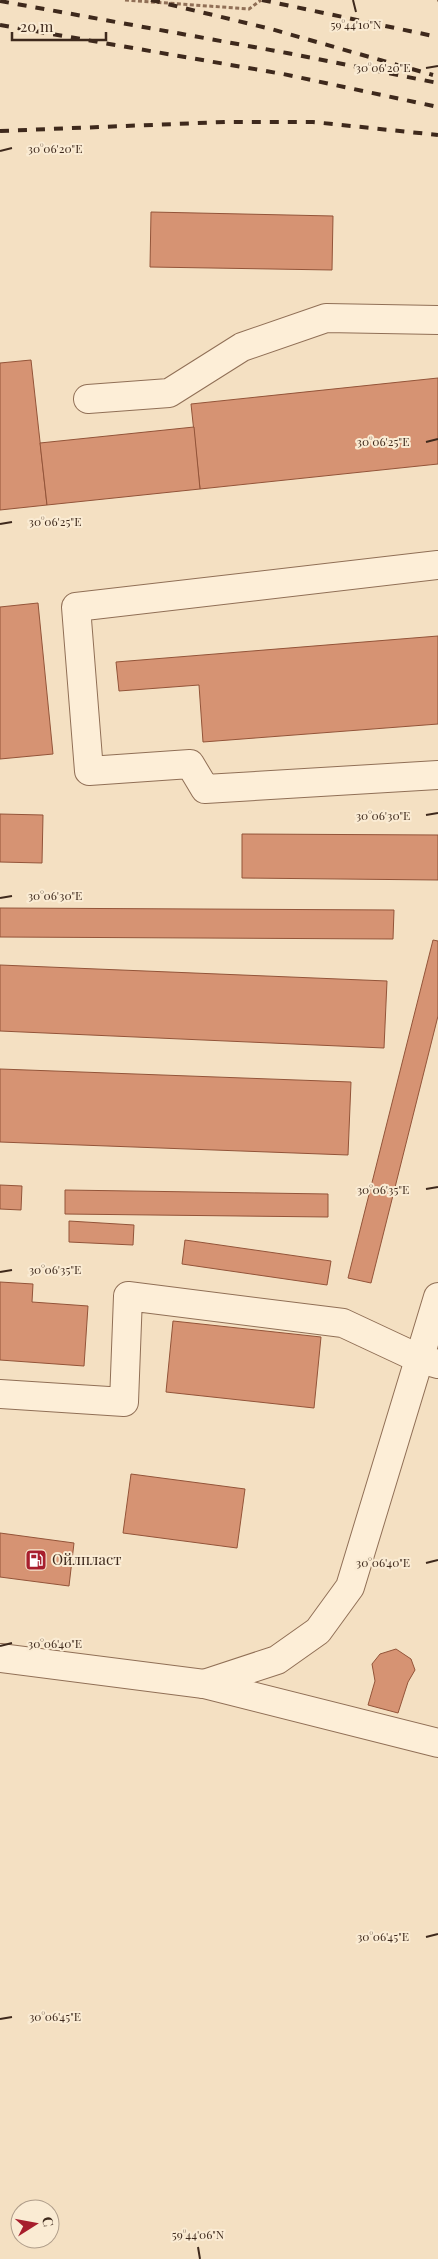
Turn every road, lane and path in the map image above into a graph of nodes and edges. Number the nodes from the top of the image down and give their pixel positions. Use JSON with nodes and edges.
{"nodes":[{"id":1,"x":125,"y":0,"type":"edge"},
{"id":2,"x":261,"y":0,"type":"edge"},
{"id":3,"x":438,"y":320,"type":"edge"},
{"id":4,"x":88,"y":400,"type":"dead end"},
{"id":5,"x":438,"y":565,"type":"edge"},
{"id":6,"x":438,"y":775,"type":"edge"},
{"id":7,"x":438,"y":1297,"type":"edge"},
{"id":8,"x":429,"y":1362,"type":"edge"},
{"id":9,"x":0,"y":1394,"type":"edge"},
{"id":10,"x":0,"y":1658,"type":"edge"},
{"id":11,"x":204,"y":1684,"type":"junction"},
{"id":12,"x":438,"y":1743,"type":"edge"}],
"edges":[{"from":1,"to":2,"type":"path"},
{"from":3,"to":4,"type":"street"},
{"from":5,"to":6,"type":"street"},
{"from":7,"to":8,"type":"street"},
{"from":8,"to":9,"type":"street"},
{"from":8,"to":11,"type":"street"},
{"from":10,"to":11,"type":"street"},
{"from":11,"to":12,"type":"street"}]}
